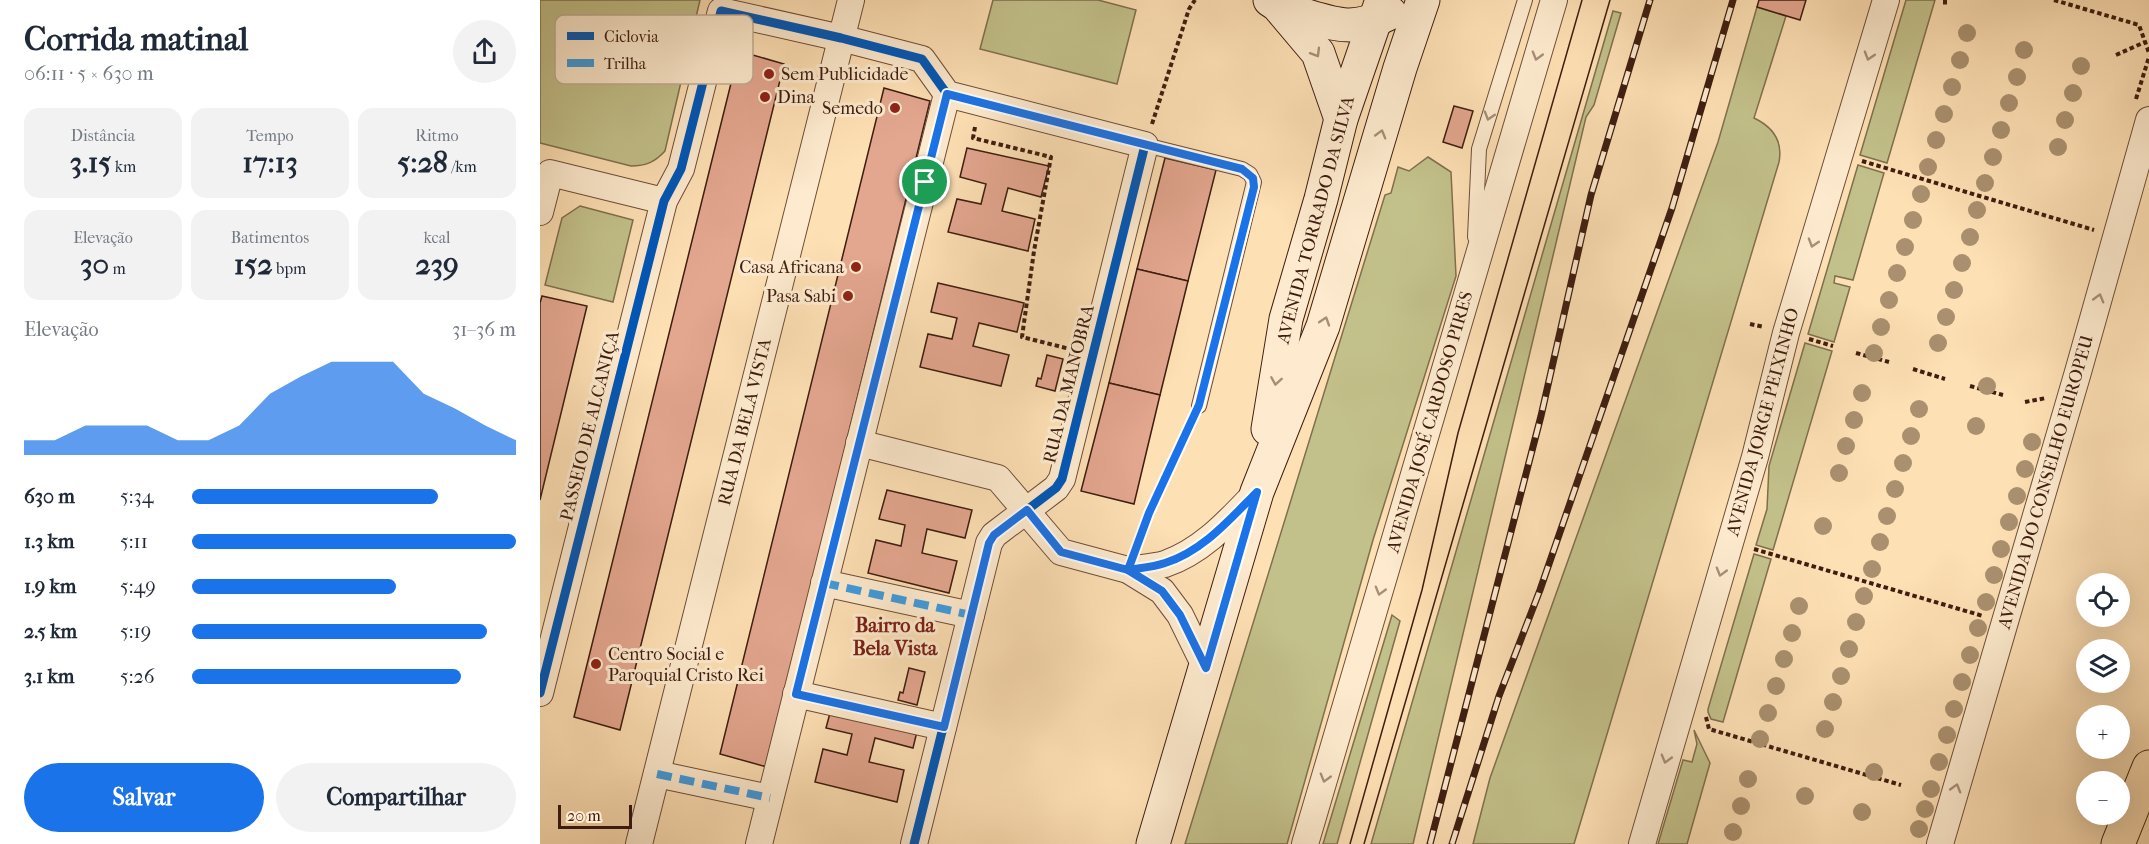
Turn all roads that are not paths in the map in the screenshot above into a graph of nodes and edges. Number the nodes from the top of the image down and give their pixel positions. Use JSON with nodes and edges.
{"nodes":[{"id":1,"x":851,"y":0,"type":"edge"},
{"id":2,"x":1410,"y":0,"type":"edge"},
{"id":3,"x":1423,"y":0,"type":"edge"},
{"id":4,"x":1525,"y":0,"type":"edge"},
{"id":5,"x":1554,"y":0,"type":"edge"},
{"id":6,"x":1886,"y":0,"type":"edge"},
{"id":7,"x":1275,"y":4,"type":"edge"},
{"id":8,"x":1370,"y":7,"type":"edge"},
{"id":9,"x":720,"y":15,"type":"edge"},
{"id":10,"x":739,"y":15,"type":"edge"},
{"id":11,"x":753,"y":18,"type":"edge"},
{"id":12,"x":841,"y":38,"type":"junction"},
{"id":13,"x":1400,"y":68,"type":"junction"},
{"id":14,"x":703,"y":84,"type":"edge"},
{"id":15,"x":947,"y":94,"type":"junction"},
{"id":16,"x":1341,"y":118,"type":"junction"},
{"id":17,"x":2149,"y":120,"type":"edge"},
{"id":18,"x":1145,"y":145,"type":"junction"},
{"id":19,"x":664,"y":201,"type":"junction"},
{"id":20,"x":540,"y":212,"type":"edge"},
{"id":21,"x":1474,"y":273,"type":"junction"},
{"id":22,"x":1199,"y":405,"type":"road end"},
{"id":23,"x":859,"y":443,"type":"junction"},
{"id":24,"x":1257,"y":492,"type":"junction"},
{"id":25,"x":1027,"y":510,"type":"junction"},
{"id":26,"x":1128,"y":570,"type":"junction"},
{"id":27,"x":824,"y":583,"type":"junction"},
{"id":28,"x":971,"y":615,"type":"junction"},
{"id":29,"x":1206,"y":668,"type":"junction"},
{"id":30,"x":540,"y":693,"type":"edge"},
{"id":31,"x":796,"y":694,"type":"junction"},
{"id":32,"x":944,"y":727,"type":"junction"},
{"id":33,"x":2149,"y":767,"type":"edge"},
{"id":34,"x":657,"y":774,"type":"junction"},
{"id":35,"x":770,"y":798,"type":"junction"},
{"id":36,"x":639,"y":844,"type":"edge"},
{"id":37,"x":759,"y":844,"type":"edge"},
{"id":38,"x":914,"y":844,"type":"edge"},
{"id":39,"x":1153,"y":844,"type":"edge"},
{"id":40,"x":1305,"y":844,"type":"edge"},
{"id":41,"x":1642,"y":844,"type":"edge"},
{"id":42,"x":1940,"y":844,"type":"edge"},
{"id":43,"x":2118,"y":844,"type":"edge"}],
"edges":[{"from":1,"to":12,"type":"street","name":"RUA DA BELA VISTA"},
{"from":2,"to":8,"type":"main road"},
{"from":3,"to":13,"type":"main road","name":"AVENIDA TORRADO DA SILVA"},
{"from":4,"to":21,"type":"lane","one_way":true},
{"from":5,"to":21,"type":"street","name":"AVENIDA JOSÉ CARDOSO PIRES","one_way":true},
{"from":6,"to":41,"type":"street","name":"AVENIDA JORGE PEIXINHO","one_way":true},
{"from":7,"to":8,"type":"main road"},
{"from":7,"to":16,"type":"main road","one_way":true},
{"from":8,"to":13,"type":"main road"},
{"from":8,"to":16,"type":"main road","name":"AVENIDA TORRADO DA SILVA"},
{"from":9,"to":10,"type":"street","name":"PASSEIO DE ALCANIÇA"},
{"from":11,"to":12,"type":"street","name":"PASSEIO DE ALCANIÇA"},
{"from":12,"to":15,"type":"street"},
{"from":12,"to":34,"type":"street","name":"RUA DA BELA VISTA"},
{"from":24,"to":13,"type":"main road","name":"AVENIDA TORRADO DA SILVA","one_way":true},
{"from":14,"to":19,"type":"street","name":"PASSEIO DE ALCANIÇA"},
{"from":15,"to":18,"type":"street"},
{"from":15,"to":23,"type":"street"},
{"from":16,"to":24,"type":"main road","name":"AVENIDA TORRADO DA SILVA","one_way":true},
{"from":42,"to":17,"type":"street","name":"AVENIDA DO CONSELHO EUROPEU","one_way":true},
{"from":18,"to":22,"type":"lane"},
{"from":18,"to":25,"type":"street","name":"RUA DA MANOBRA"},
{"from":19,"to":20,"type":"street"},
{"from":19,"to":30,"type":"street","name":"PASSEIO DE ALCANIÇA"},
{"from":21,"to":40,"type":"street","name":"AVENIDA JOSÉ CARDOSO PIRES","one_way":true},
{"from":23,"to":25,"type":"street"},
{"from":23,"to":27,"type":"street"},
{"from":24,"to":26,"type":"street"},
{"from":24,"to":29,"type":"main road","name":"AVENIDA TORRADO DA SILVA"},
{"from":25,"to":26,"type":"street"},
{"from":25,"to":28,"type":"street","name":"RUA DA MANOBRA"},
{"from":26,"to":29,"type":"street"},
{"from":27,"to":28,"type":"street"},
{"from":27,"to":31,"type":"street"},
{"from":28,"to":32,"type":"street","name":"RUA DA MANOBRA"},
{"from":29,"to":39,"type":"main road","name":"AVENIDA TORRADO DA SILVA"},
{"from":31,"to":32,"type":"street"},
{"from":31,"to":35,"type":"street"},
{"from":32,"to":38,"type":"street","name":"RUA DA MANOBRA"},
{"from":33,"to":43,"type":"highway"},
{"from":34,"to":35,"type":"street"},
{"from":34,"to":36,"type":"street","name":"RUA DA BELA VISTA"},
{"from":35,"to":37,"type":"street"}]}
